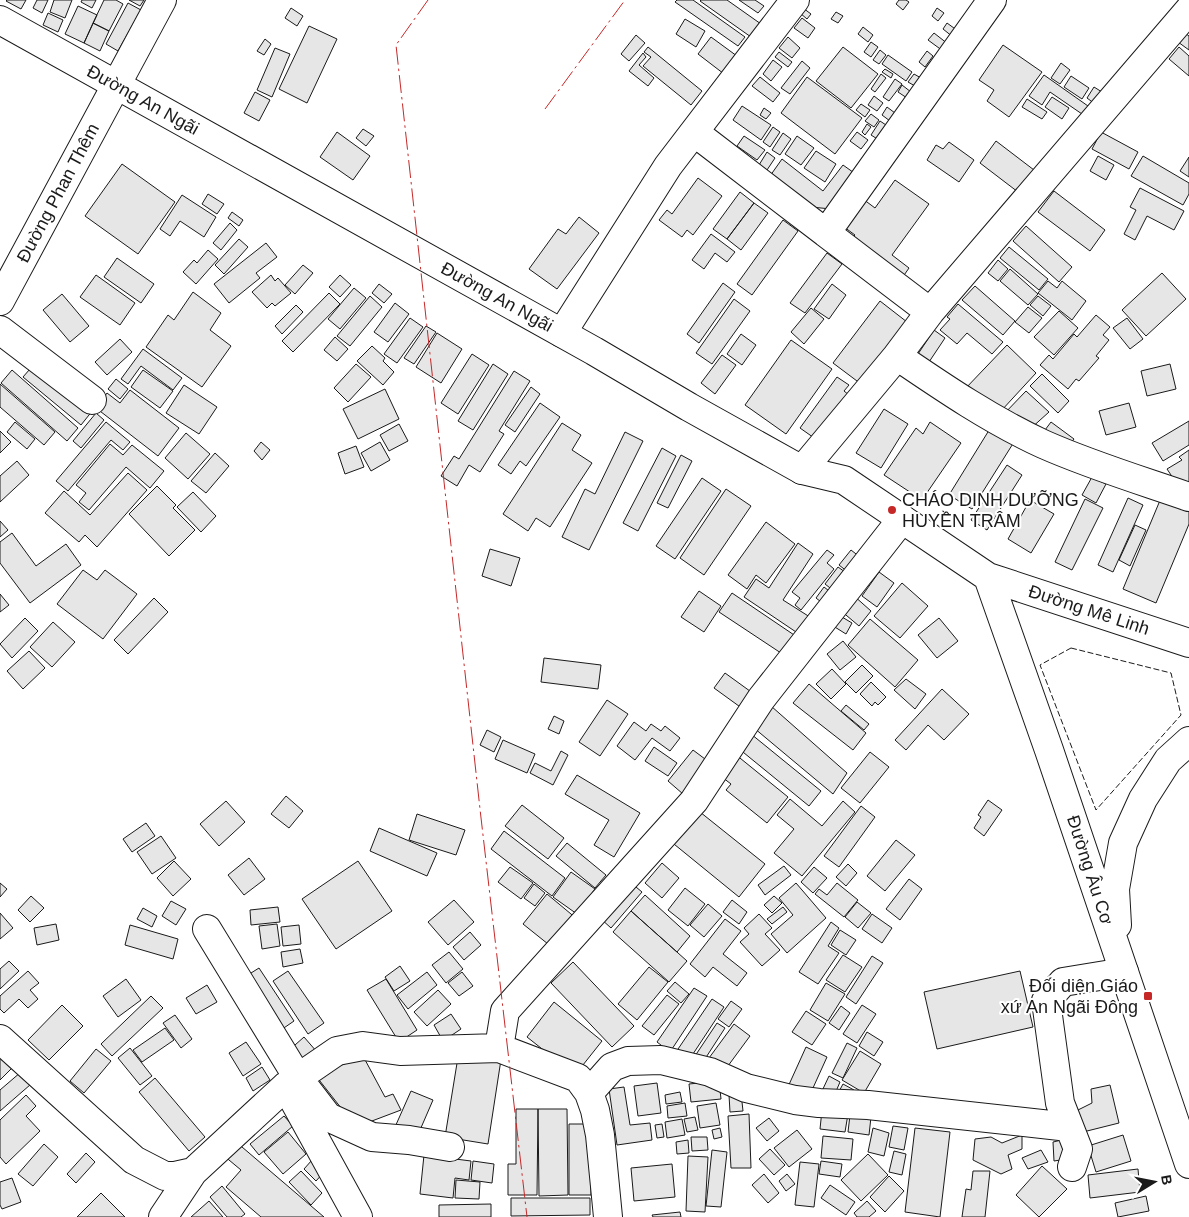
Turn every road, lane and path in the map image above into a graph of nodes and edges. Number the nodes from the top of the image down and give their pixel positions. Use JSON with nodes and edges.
{"nodes":[{"id":1,"x":162,"y":0,"type":"edge"},
{"id":2,"x":795,"y":0,"type":"edge"},
{"id":3,"x":992,"y":0,"type":"edge"},
{"id":4,"x":1189,"y":10,"type":"edge"},
{"id":5,"x":0,"y":20,"type":"edge"},
{"id":6,"x":116,"y":84,"type":"junction"},
{"id":7,"x":694,"y":132,"type":"junction"},
{"id":8,"x":826,"y":234,"type":"junction"},
{"id":9,"x":0,"y":300,"type":"edge"},
{"id":10,"x":930,"y":312,"type":"junction"},
{"id":11,"x":0,"y":330,"type":"edge"},
{"id":12,"x":562,"y":333,"type":"junction"},
{"id":13,"x":897,"y":356,"type":"junction"},
{"id":14,"x":92,"y":400,"type":"dead end"},
{"id":15,"x":802,"y":470,"type":"junction"},
{"id":16,"x":1189,"y":497,"type":"edge"},
{"id":17,"x":902,"y":519,"type":"junction"},
{"id":18,"x":988,"y":577,"type":"junction"},
{"id":19,"x":1189,"y":643,"type":"edge"},
{"id":20,"x":1189,"y":741,"type":"edge"},
{"id":21,"x":207,"y":929,"type":"dead end"},
{"id":22,"x":1121,"y":965,"type":"junction"},
{"id":23,"x":0,"y":1039,"type":"edge"},
{"id":24,"x":499,"y":1048,"type":"junction"},
{"id":25,"x":292,"y":1082,"type":"junction"},
{"id":26,"x":589,"y":1093,"type":"junction"},
{"id":27,"x":1070,"y":1127,"type":"junction"},
{"id":28,"x":450,"y":1147,"type":"dead end"},
{"id":29,"x":1189,"y":1164,"type":"edge"},
{"id":30,"x":1072,"y":1167,"type":"dead end"},
{"id":31,"x":192,"y":1172,"type":"junction"},
{"id":32,"x":163,"y":1217,"type":"edge"},
{"id":33,"x":358,"y":1217,"type":"edge"},
{"id":34,"x":608,"y":1217,"type":"edge"}],
"edges":[{"from":1,"to":6,"type":"street","name":"Đường Phan Thêm"},
{"from":2,"to":7,"type":"street"},
{"from":3,"to":8,"type":"street"},
{"from":4,"to":10,"type":"street"},
{"from":5,"to":6,"type":"street","name":"Đường An Ngãi"},
{"from":6,"to":9,"type":"street","name":"Đường Phan Thêm"},
{"from":6,"to":12,"type":"street","name":"Đường An Ngãi"},
{"from":7,"to":8,"type":"street"},
{"from":7,"to":12,"type":"street"},
{"from":8,"to":10,"type":"street"},
{"from":10,"to":13,"type":"street"},
{"from":11,"to":14,"type":"street"},
{"from":12,"to":15,"type":"street","name":"Đường An Ngãi"},
{"from":13,"to":15,"type":"street"},
{"from":13,"to":16,"type":"street"},
{"from":15,"to":17,"type":"street","name":"Đường An Ngãi"},
{"from":17,"to":18,"type":"street","name":"Đường An Ngãi"},
{"from":17,"to":24,"type":"street"},
{"from":18,"to":19,"type":"street","name":"Đường Mê Linh"},
{"from":18,"to":22,"type":"street","name":"Đường Âu Cơ"},
{"from":20,"to":22,"type":"street"},
{"from":21,"to":25,"type":"street"},
{"from":22,"to":27,"type":"street"},
{"from":22,"to":29,"type":"street","name":"Đường Âu Cơ"},
{"from":23,"to":31,"type":"street"},
{"from":24,"to":25,"type":"street"},
{"from":24,"to":26,"type":"street"},
{"from":25,"to":28,"type":"street"},
{"from":25,"to":31,"type":"street"},
{"from":25,"to":33,"type":"street"},
{"from":26,"to":27,"type":"street"},
{"from":26,"to":34,"type":"street"},
{"from":27,"to":30,"type":"street"},
{"from":31,"to":32,"type":"street"}]}
